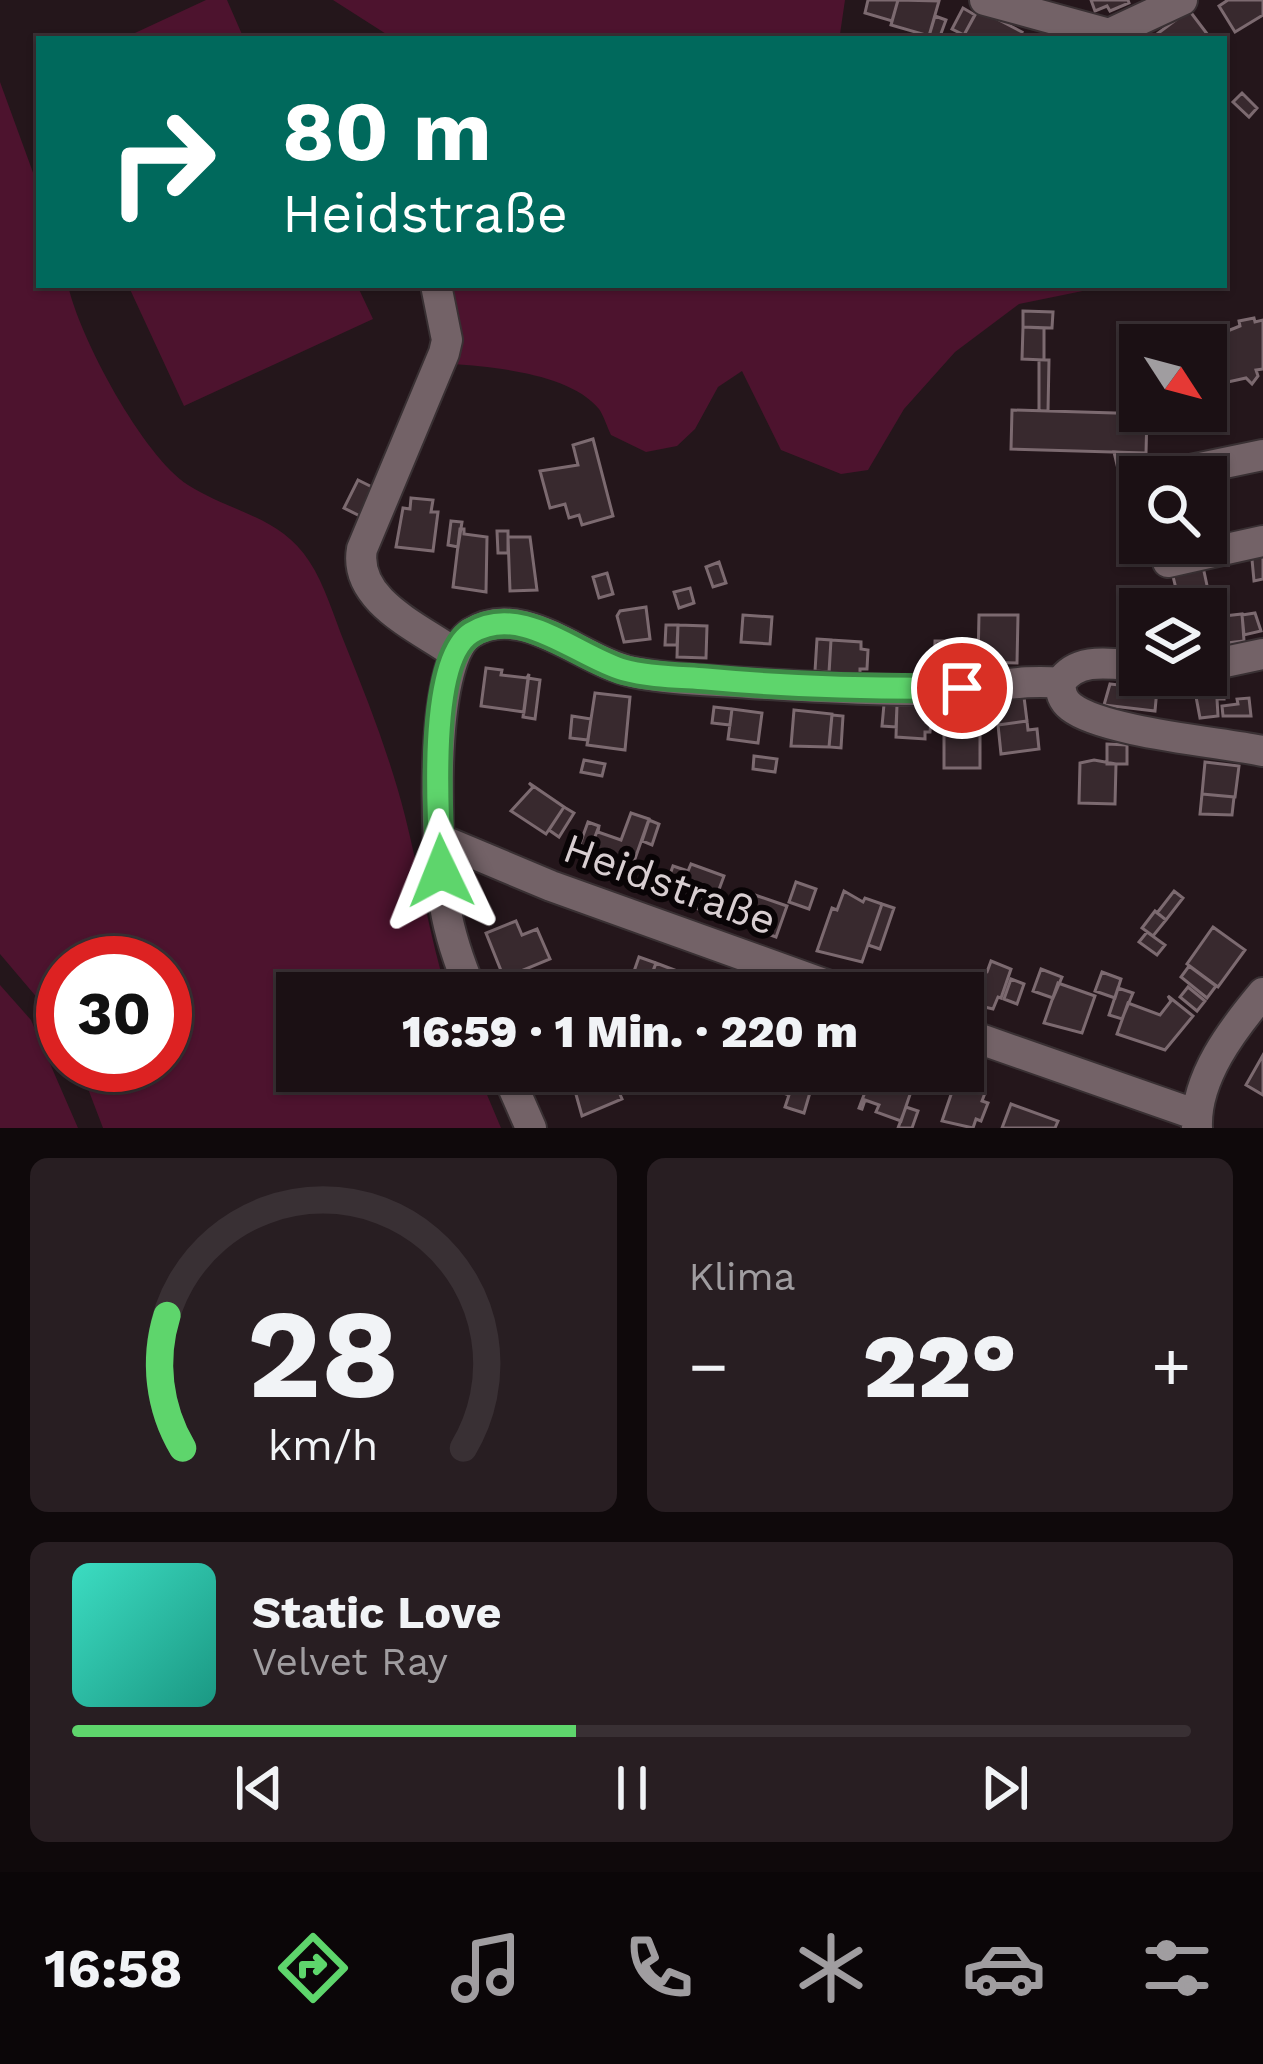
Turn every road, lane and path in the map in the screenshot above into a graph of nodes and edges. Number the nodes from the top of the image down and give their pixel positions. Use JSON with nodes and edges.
{"nodes":[{"id":1,"x":985,"y":0,"type":"edge"},
{"id":2,"x":1182,"y":0,"type":"edge"},
{"id":3,"x":437,"y":288,"type":"edge"},
{"id":4,"x":1263,"y":455,"type":"edge"},
{"id":5,"x":1227,"y":462,"type":"edge"},
{"id":6,"x":1263,"y":541,"type":"edge"},
{"id":7,"x":1227,"y":549,"type":"edge"},
{"id":8,"x":453,"y":652,"type":"junction"},
{"id":9,"x":1263,"y":654,"type":"edge"},
{"id":10,"x":1227,"y":662,"type":"edge"},
{"id":11,"x":1119,"y":666,"type":"edge"},
{"id":12,"x":1060,"y":683,"type":"junction"},
{"id":13,"x":1263,"y":751,"type":"edge"},
{"id":14,"x":439,"y":839,"type":"junction"},
{"id":15,"x":463,"y":972,"type":"edge"},
{"id":16,"x":791,"y":972,"type":"edge"},
{"id":17,"x":1263,"y":994,"type":"edge"},
{"id":18,"x":984,"y":1041,"type":"edge"},
{"id":19,"x":515,"y":1092,"type":"edge"},
{"id":20,"x":1197,"y":1121,"type":"edge"},
{"id":21,"x":531,"y":1128,"type":"edge"}],
"edges":[{"from":1,"to":2,"type":"street"},
{"from":3,"to":8,"type":"street"},
{"from":4,"to":5,"type":"street"},
{"from":6,"to":7,"type":"street"},
{"from":8,"to":12,"type":"street"},
{"from":8,"to":14,"type":"street"},
{"from":9,"to":10,"type":"street"},
{"from":11,"to":12,"type":"street"},
{"from":12,"to":13,"type":"street"},
{"from":14,"to":15,"type":"street"},
{"from":14,"to":16,"type":"street","name":"Heidstraße"},
{"from":17,"to":20,"type":"street"},
{"from":18,"to":20,"type":"street"},
{"from":19,"to":21,"type":"street"}]}
